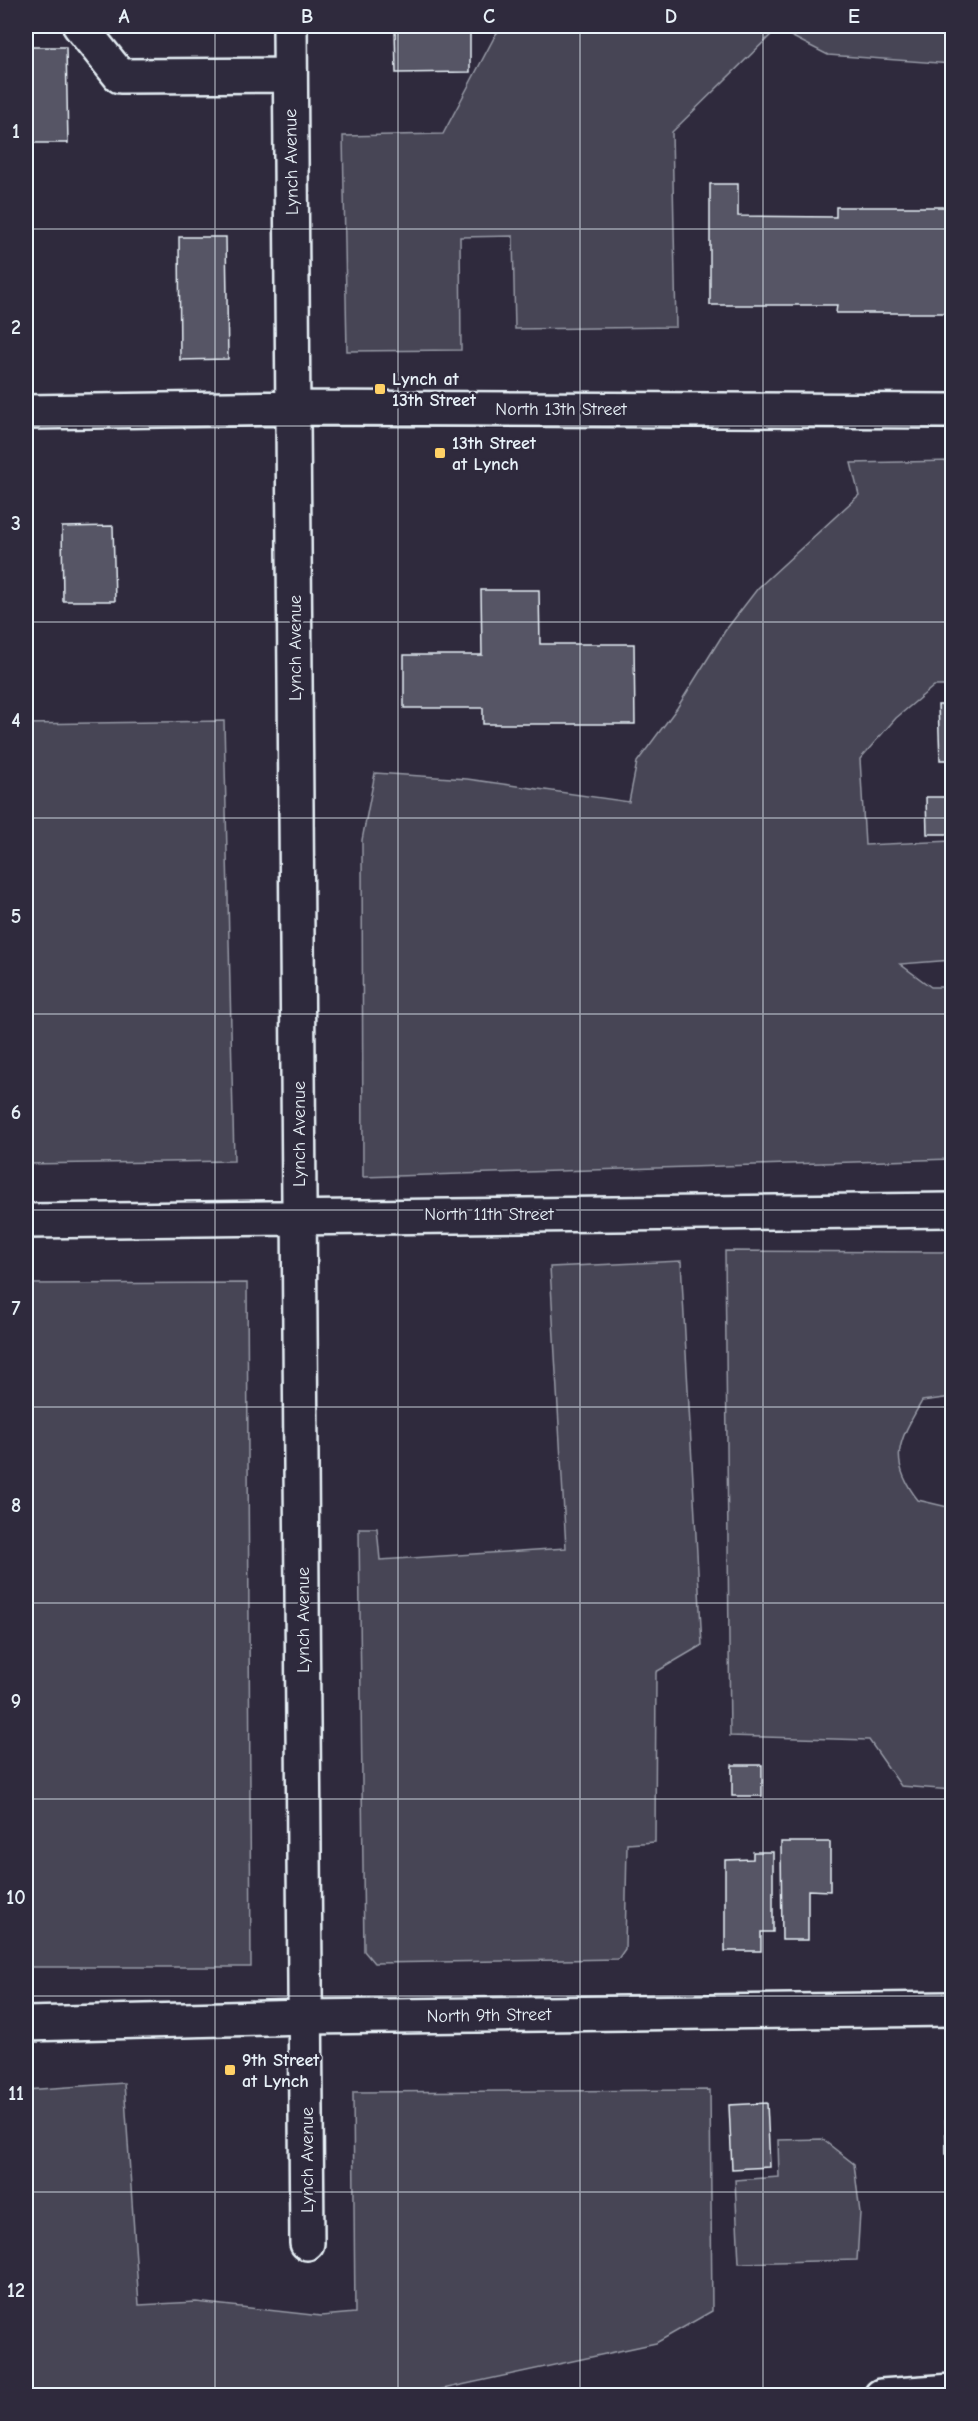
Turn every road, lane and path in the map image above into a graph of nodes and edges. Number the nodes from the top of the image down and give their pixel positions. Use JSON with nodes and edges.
{"nodes":[{"id":1,"x":80,"y":26,"type":"edge"},
{"id":2,"x":290,"y":26,"type":"edge"},
{"id":3,"x":290,"y":75,"type":"junction"},
{"id":4,"x":293,"y":408,"type":"junction"},
{"id":5,"x":952,"y":411,"type":"edge"},
{"id":6,"x":26,"y":412,"type":"edge"},
{"id":7,"x":952,"y":1210,"type":"edge"},
{"id":8,"x":300,"y":1216,"type":"junction"},
{"id":9,"x":26,"y":1221,"type":"edge"},
{"id":10,"x":952,"y":2009,"type":"edge"},
{"id":11,"x":307,"y":2018,"type":"junction"},
{"id":12,"x":26,"y":2024,"type":"edge"},
{"id":13,"x":307,"y":2243,"type":"dead end"},
{"id":14,"x":952,"y":2391,"type":"edge"},
{"id":15,"x":881,"y":2396,"type":"edge"}],
"edges":[{"from":1,"to":3,"type":"main road"},
{"from":2,"to":3,"type":"main road","name":"Lynch Avenue"},
{"from":3,"to":4,"type":"main road","name":"Lynch Avenue"},
{"from":4,"to":5,"type":"main road","name":"North 13th Street"},
{"from":4,"to":6,"type":"main road","name":"North 13th Street"},
{"from":4,"to":8,"type":"main road","name":"Lynch Avenue"},
{"from":7,"to":8,"type":"main road","name":"North 11th Street"},
{"from":8,"to":9,"type":"main road","name":"North 11th Street"},
{"from":8,"to":11,"type":"main road","name":"Lynch Avenue"},
{"from":10,"to":11,"type":"main road","name":"North 9th Street"},
{"from":11,"to":12,"type":"main road","name":"North 9th Street"},
{"from":11,"to":13,"type":"main road","name":"Lynch Avenue"},
{"from":14,"to":15,"type":"main road"}]}
